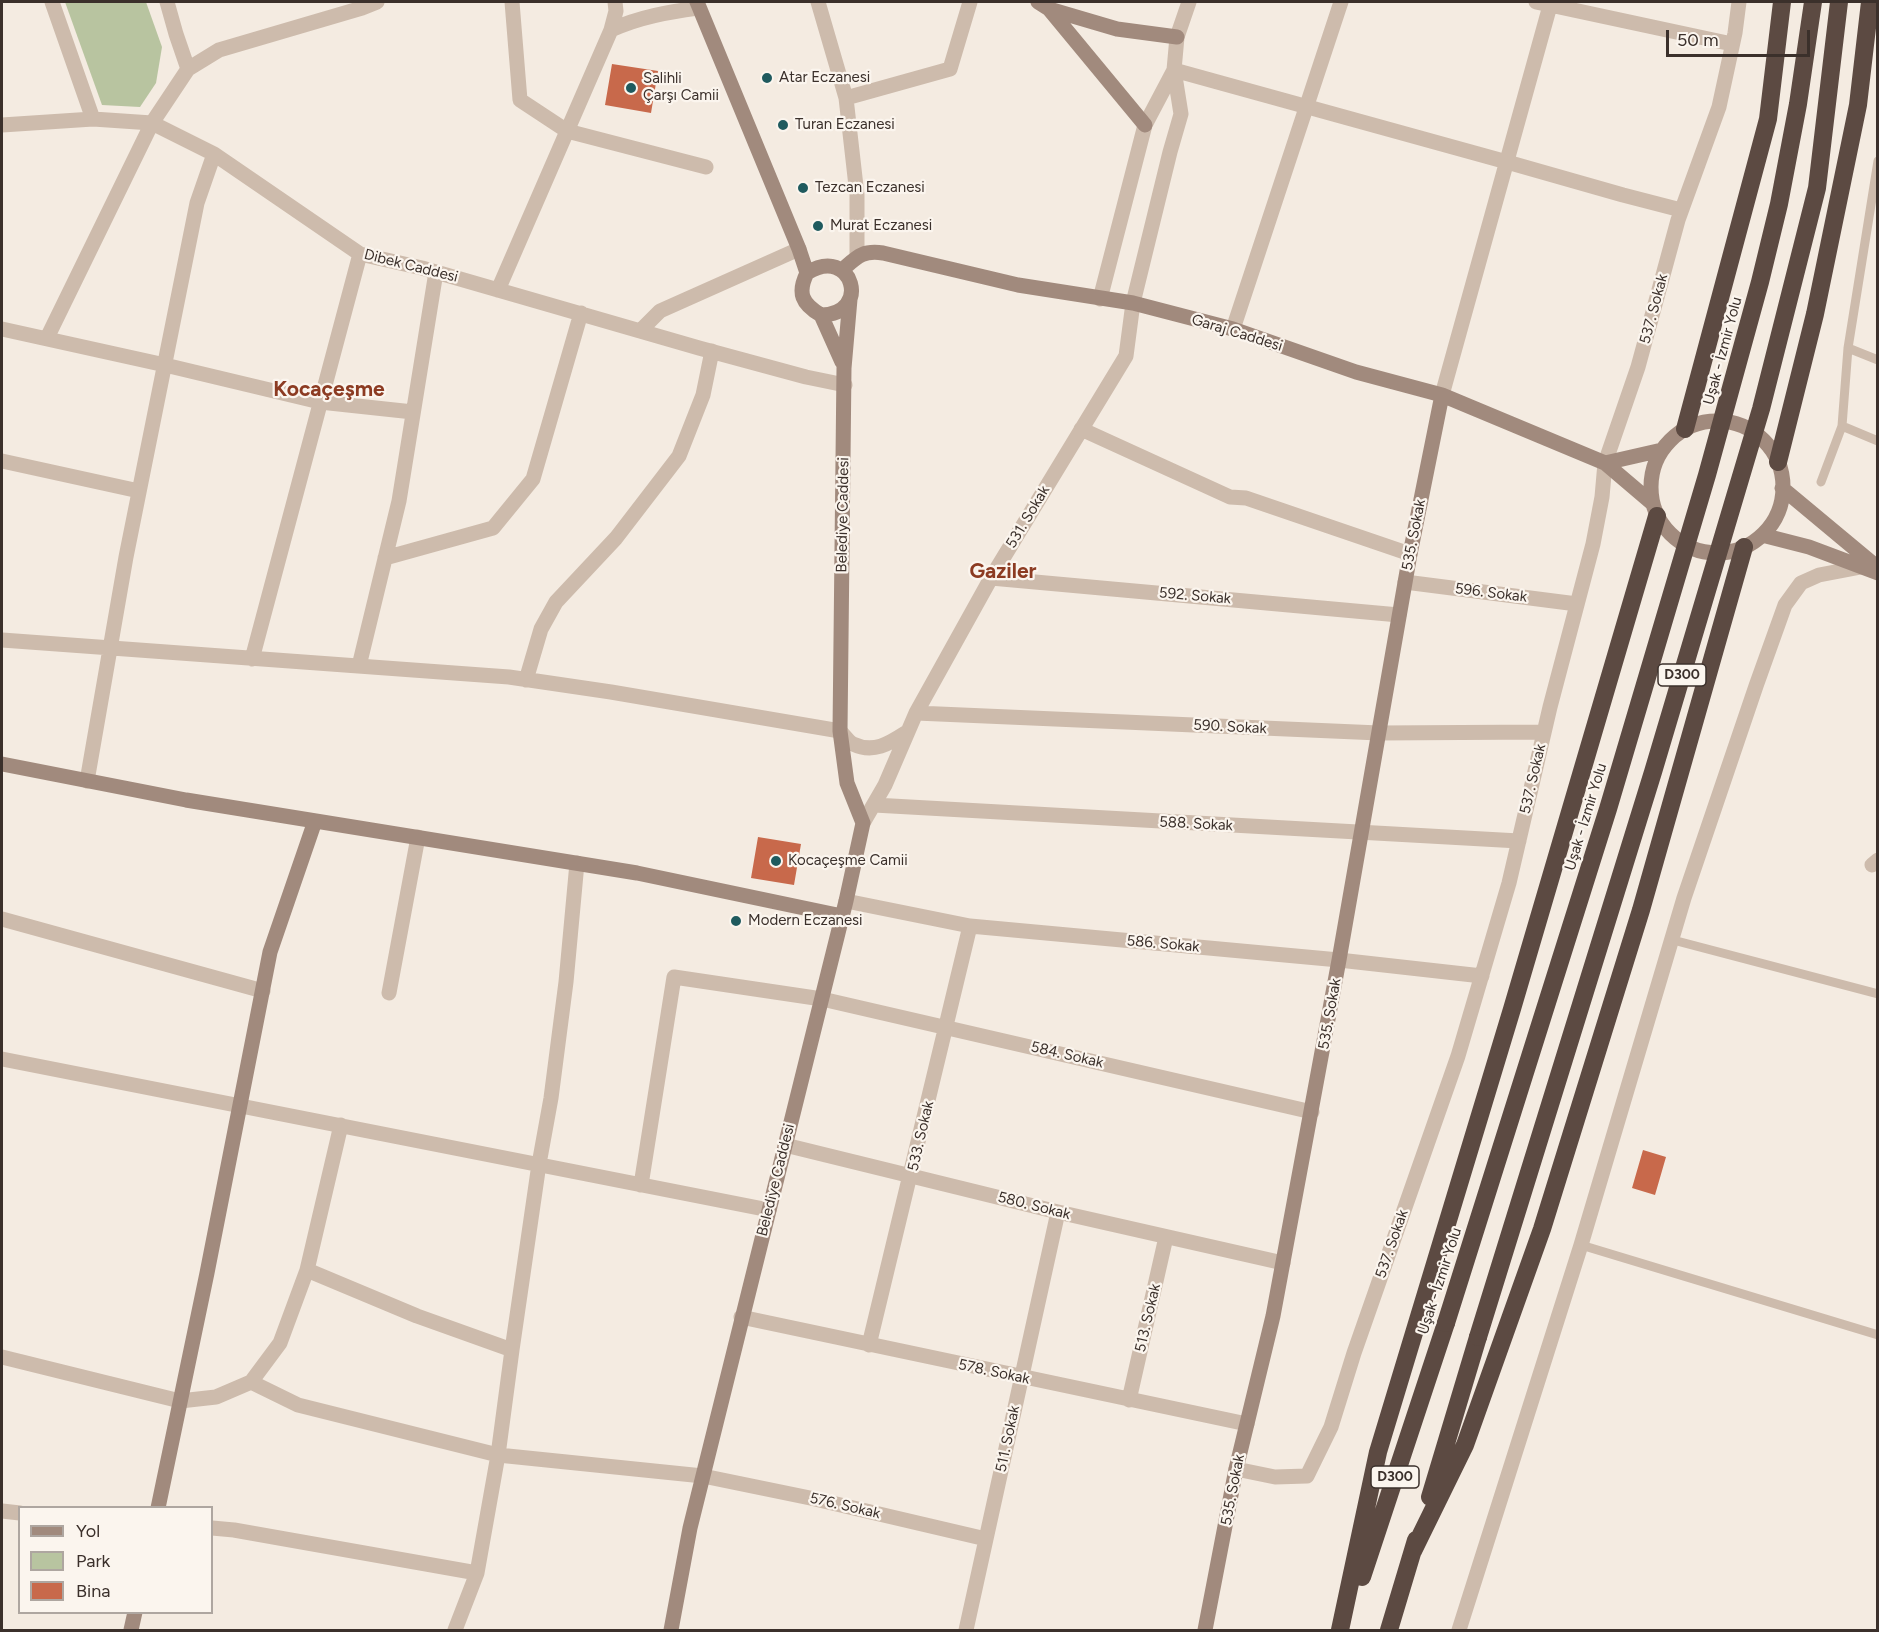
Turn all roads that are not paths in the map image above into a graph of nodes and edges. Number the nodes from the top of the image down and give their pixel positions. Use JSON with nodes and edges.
{"nodes":[{"id":1,"x":52,"y":2,"type":"edge"},
{"id":2,"x":167,"y":2,"type":"edge"},
{"id":3,"x":377,"y":2,"type":"edge"},
{"id":4,"x":512,"y":2,"type":"edge"},
{"id":5,"x":615,"y":2,"type":"edge"},
{"id":6,"x":818,"y":2,"type":"edge"},
{"id":7,"x":970,"y":2,"type":"edge"},
{"id":8,"x":1189,"y":2,"type":"edge"},
{"id":9,"x":1341,"y":2,"type":"edge"},
{"id":10,"x":1739,"y":2,"type":"edge"},
{"id":11,"x":1782,"y":2,"type":"edge"},
{"id":12,"x":1812,"y":2,"type":"edge"},
{"id":13,"x":1839,"y":2,"type":"edge"},
{"id":14,"x":1870,"y":2,"type":"edge"},
{"id":15,"x":1546,"y":3,"type":"edge"},
{"id":16,"x":697,"y":5,"type":"edge"},
{"id":17,"x":1043,"y":5,"type":"edge"},
{"id":18,"x":670,"y":6,"type":"edge"},
{"id":19,"x":611,"y":30,"type":"junction"},
{"id":20,"x":1178,"y":37,"type":"junction"},
{"id":21,"x":1732,"y":44,"type":"junction"},
{"id":22,"x":188,"y":69,"type":"junction"},
{"id":23,"x":1174,"y":70,"type":"junction"},
{"id":24,"x":846,"y":98,"type":"junction"},
{"id":25,"x":1306,"y":106,"type":"junction"},
{"id":26,"x":93,"y":119,"type":"junction"},
{"id":27,"x":152,"y":123,"type":"junction"},
{"id":28,"x":2,"y":125,"type":"edge"},
{"id":29,"x":1145,"y":125,"type":"junction"},
{"id":30,"x":567,"y":131,"type":"junction"},
{"id":31,"x":214,"y":154,"type":"junction"},
{"id":32,"x":1878,"y":161,"type":"edge"},
{"id":33,"x":1507,"y":162,"type":"junction"},
{"id":34,"x":706,"y":167,"type":"dead end"},
{"id":35,"x":1682,"y":210,"type":"junction"},
{"id":36,"x":799,"y":249,"type":"junction"},
{"id":37,"x":360,"y":254,"type":"junction"},
{"id":38,"x":857,"y":256,"type":"junction"},
{"id":39,"x":842,"y":270,"type":"junction"},
{"id":40,"x":436,"y":272,"type":"junction"},
{"id":41,"x":807,"y":273,"type":"junction"},
{"id":42,"x":498,"y":290,"type":"junction"},
{"id":43,"x":850,"y":299,"type":"junction"},
{"id":44,"x":1100,"y":299,"type":"junction"},
{"id":45,"x":1133,"y":303,"type":"junction"},
{"id":46,"x":581,"y":313,"type":"junction"},
{"id":47,"x":821,"y":315,"type":"junction"},
{"id":48,"x":2,"y":329,"type":"edge"},
{"id":49,"x":1233,"y":329,"type":"junction"},
{"id":50,"x":640,"y":331,"type":"junction"},
{"id":51,"x":47,"y":338,"type":"junction"},
{"id":52,"x":1848,"y":348,"type":"junction"},
{"id":53,"x":712,"y":351,"type":"junction"},
{"id":54,"x":1878,"y":360,"type":"edge"},
{"id":55,"x":165,"y":365,"type":"junction"},
{"id":56,"x":844,"y":368,"type":"junction"},
{"id":57,"x":845,"y":385,"type":"junction"},
{"id":58,"x":1442,"y":395,"type":"junction"},
{"id":59,"x":320,"y":402,"type":"junction"},
{"id":60,"x":413,"y":412,"type":"junction"},
{"id":61,"x":1842,"y":426,"type":"junction"},
{"id":62,"x":1081,"y":429,"type":"junction"},
{"id":63,"x":1685,"y":429,"type":"junction"},
{"id":64,"x":1878,"y":441,"type":"edge"},
{"id":65,"x":1662,"y":450,"type":"junction"},
{"id":66,"x":2,"y":461,"type":"edge"},
{"id":67,"x":1605,"y":462,"type":"junction"},
{"id":68,"x":1778,"y":462,"type":"junction"},
{"id":69,"x":1821,"y":482,"type":"dead end"},
{"id":70,"x":1782,"y":488,"type":"junction"},
{"id":71,"x":139,"y":491,"type":"junction"},
{"id":72,"x":1655,"y":509,"type":"junction"},
{"id":73,"x":1762,"y":535,"type":"junction"},
{"id":74,"x":1744,"y":547,"type":"junction"},
{"id":75,"x":1410,"y":554,"type":"junction"},
{"id":76,"x":385,"y":558,"type":"junction"},
{"id":77,"x":1861,"y":567,"type":"junction"},
{"id":78,"x":1878,"y":568,"type":"edge"},
{"id":79,"x":1878,"y":573,"type":"edge"},
{"id":80,"x":991,"y":578,"type":"junction"},
{"id":81,"x":1405,"y":582,"type":"junction"},
{"id":82,"x":1577,"y":604,"type":"junction"},
{"id":83,"x":1399,"y":615,"type":"junction"},
{"id":84,"x":2,"y":640,"type":"edge"},
{"id":85,"x":110,"y":648,"type":"junction"},
{"id":86,"x":252,"y":659,"type":"junction"},
{"id":87,"x":360,"y":666,"type":"junction"},
{"id":88,"x":526,"y":680,"type":"junction"},
{"id":89,"x":916,"y":712,"type":"junction"},
{"id":90,"x":840,"y":731,"type":"junction"},
{"id":91,"x":907,"y":732,"type":"junction"},
{"id":92,"x":1544,"y":732,"type":"junction"},
{"id":93,"x":1379,"y":733,"type":"junction"},
{"id":94,"x":2,"y":764,"type":"edge"},
{"id":95,"x":87,"y":781,"type":"junction"},
{"id":96,"x":874,"y":804,"type":"junction"},
{"id":97,"x":315,"y":821,"type":"junction"},
{"id":98,"x":862,"y":823,"type":"junction"},
{"id":99,"x":1362,"y":833,"type":"junction"},
{"id":100,"x":418,"y":837,"type":"junction"},
{"id":101,"x":1519,"y":841,"type":"junction"},
{"id":102,"x":578,"y":863,"type":"junction"},
{"id":103,"x":846,"y":901,"type":"junction"},
{"id":104,"x":842,"y":916,"type":"junction"},
{"id":105,"x":2,"y":919,"type":"edge"},
{"id":106,"x":970,"y":926,"type":"junction"},
{"id":107,"x":1673,"y":940,"type":"junction"},
{"id":108,"x":1339,"y":960,"type":"junction"},
{"id":109,"x":1482,"y":976,"type":"junction"},
{"id":110,"x":263,"y":991,"type":"junction"},
{"id":111,"x":389,"y":993,"type":"dead end"},
{"id":112,"x":1878,"y":994,"type":"edge"},
{"id":113,"x":822,"y":999,"type":"junction"},
{"id":114,"x":946,"y":1028,"type":"junction"},
{"id":115,"x":2,"y":1059,"type":"edge"},
{"id":116,"x":240,"y":1105,"type":"junction"},
{"id":117,"x":1312,"y":1112,"type":"junction"},
{"id":118,"x":340,"y":1125,"type":"junction"},
{"id":119,"x":785,"y":1145,"type":"junction"},
{"id":120,"x":539,"y":1164,"type":"junction"},
{"id":121,"x":911,"y":1176,"type":"junction"},
{"id":122,"x":641,"y":1185,"type":"junction"},
{"id":123,"x":769,"y":1210,"type":"junction"},
{"id":124,"x":1058,"y":1212,"type":"junction"},
{"id":125,"x":1166,"y":1237,"type":"junction"},
{"id":126,"x":1581,"y":1245,"type":"junction"},
{"id":127,"x":1283,"y":1263,"type":"junction"},
{"id":128,"x":307,"y":1270,"type":"junction"},
{"id":129,"x":741,"y":1317,"type":"junction"},
{"id":130,"x":1878,"y":1335,"type":"edge"},
{"id":131,"x":869,"y":1345,"type":"junction"},
{"id":132,"x":512,"y":1350,"type":"junction"},
{"id":133,"x":2,"y":1357,"type":"edge"},
{"id":134,"x":1022,"y":1378,"type":"junction"},
{"id":135,"x":251,"y":1382,"type":"junction"},
{"id":136,"x":1129,"y":1400,"type":"junction"},
{"id":137,"x":180,"y":1401,"type":"junction"},
{"id":138,"x":1247,"y":1424,"type":"junction"},
{"id":139,"x":498,"y":1455,"type":"junction"},
{"id":140,"x":1236,"y":1469,"type":"junction"},
{"id":141,"x":702,"y":1476,"type":"junction"},
{"id":142,"x":158,"y":1506,"type":"edge"},
{"id":143,"x":2,"y":1511,"type":"edge"},
{"id":144,"x":18,"y":1513,"type":"edge"},
{"id":145,"x":213,"y":1528,"type":"edge"},
{"id":146,"x":986,"y":1539,"type":"junction"},
{"id":147,"x":1413,"y":1551,"type":"junction"},
{"id":148,"x":477,"y":1573,"type":"junction"},
{"id":149,"x":135,"y":1614,"type":"edge"},
{"id":150,"x":131,"y":1630,"type":"edge"},
{"id":151,"x":455,"y":1630,"type":"edge"},
{"id":152,"x":671,"y":1630,"type":"edge"},
{"id":153,"x":966,"y":1630,"type":"edge"},
{"id":154,"x":1205,"y":1630,"type":"edge"},
{"id":155,"x":1342,"y":1630,"type":"edge"},
{"id":156,"x":1389,"y":1630,"type":"edge"},
{"id":157,"x":1459,"y":1630,"type":"edge"}],
"edges":[{"from":1,"to":26,"type":"street"},
{"from":2,"to":22,"type":"street"},
{"from":3,"to":22,"type":"street"},
{"from":4,"to":30,"type":"street"},
{"from":5,"to":19,"type":"street"},
{"from":6,"to":24,"type":"street"},
{"from":7,"to":24,"type":"street"},
{"from":8,"to":20,"type":"street"},
{"from":9,"to":25,"type":"street"},
{"from":10,"to":21,"type":"street","name":"537. Sokak"},
{"from":11,"to":63,"type":"highway"},
{"from":12,"to":155,"type":"highway","name":"Uşak - İzmir Yolu","number":"D300","bridge":true},
{"from":13,"to":147,"type":"highway","number":"D300","bridge":true},
{"from":14,"to":68,"type":"highway"},
{"from":15,"to":21,"type":"street"},
{"from":15,"to":33,"type":"street"},
{"from":16,"to":18,"type":"street"},
{"from":16,"to":36,"type":"street"},
{"from":17,"to":20,"type":"street"},
{"from":17,"to":29,"type":"street"},
{"from":18,"to":19,"type":"street"},
{"from":19,"to":30,"type":"street"},
{"from":20,"to":23,"type":"street"},
{"from":21,"to":35,"type":"street","name":"537. Sokak"},
{"from":22,"to":27,"type":"street"},
{"from":23,"to":25,"type":"street"},
{"from":23,"to":29,"type":"street"},
{"from":23,"to":45,"type":"street","name":"531. Sokak"},
{"from":24,"to":38,"type":"street"},
{"from":25,"to":33,"type":"street"},
{"from":25,"to":49,"type":"street"},
{"from":26,"to":27,"type":"street","name":"Dibek Caddesi"},
{"from":26,"to":28,"type":"street","name":"Dibek Caddesi"},
{"from":27,"to":31,"type":"street","name":"Dibek Caddesi"},
{"from":27,"to":51,"type":"street"},
{"from":29,"to":44,"type":"street"},
{"from":30,"to":34,"type":"street"},
{"from":30,"to":42,"type":"street"},
{"from":31,"to":37,"type":"street","name":"Dibek Caddesi"},
{"from":31,"to":55,"type":"street"},
{"from":32,"to":52,"type":"lane"},
{"from":33,"to":35,"type":"street"},
{"from":33,"to":58,"type":"street"},
{"from":35,"to":67,"type":"street","name":"537. Sokak"},
{"from":36,"to":41,"type":"street"},
{"from":36,"to":50,"type":"street"},
{"from":37,"to":40,"type":"street","name":"Dibek Caddesi"},
{"from":37,"to":59,"type":"street"},
{"from":38,"to":39,"type":"street"},
{"from":38,"to":44,"type":"street","name":"Garaj Caddesi"},
{"from":39,"to":41,"type":"street"},
{"from":39,"to":43,"type":"street"},
{"from":40,"to":42,"type":"street","name":"Dibek Caddesi"},
{"from":40,"to":60,"type":"street"},
{"from":41,"to":47,"type":"street"},
{"from":42,"to":46,"type":"street","name":"Dibek Caddesi"},
{"from":43,"to":47,"type":"street"},
{"from":43,"to":56,"type":"street","name":"Belediye Caddesi"},
{"from":44,"to":45,"type":"street","name":"Garaj Caddesi"},
{"from":45,"to":49,"type":"street","name":"Garaj Caddesi"},
{"from":45,"to":62,"type":"street","name":"531. Sokak"},
{"from":46,"to":50,"type":"street","name":"Dibek Caddesi"},
{"from":46,"to":76,"type":"street"},
{"from":47,"to":56,"type":"street"},
{"from":48,"to":51,"type":"street"},
{"from":49,"to":58,"type":"street","name":"Garaj Caddesi"},
{"from":50,"to":53,"type":"street","name":"Dibek Caddesi"},
{"from":51,"to":55,"type":"street"},
{"from":52,"to":54,"type":"lane"},
{"from":52,"to":61,"type":"lane"},
{"from":53,"to":57,"type":"street","name":"Dibek Caddesi"},
{"from":53,"to":88,"type":"street"},
{"from":55,"to":59,"type":"street"},
{"from":55,"to":71,"type":"street"},
{"from":56,"to":57,"type":"street","name":"Belediye Caddesi"},
{"from":57,"to":90,"type":"street","name":"Belediye Caddesi"},
{"from":58,"to":67,"type":"street","name":"Garaj Caddesi"},
{"from":58,"to":75,"type":"street","name":"535. Sokak"},
{"from":59,"to":60,"type":"street"},
{"from":59,"to":86,"type":"street"},
{"from":60,"to":76,"type":"street"},
{"from":61,"to":64,"type":"lane"},
{"from":61,"to":69,"type":"lane"},
{"from":62,"to":75,"type":"street"},
{"from":62,"to":80,"type":"street","name":"531. Sokak"},
{"from":63,"to":65,"type":"street"},
{"from":63,"to":68,"type":"street"},
{"from":65,"to":67,"type":"street"},
{"from":65,"to":72,"type":"street"},
{"from":66,"to":71,"type":"street"},
{"from":67,"to":72,"type":"street","name":"Garaj Caddesi"},
{"from":67,"to":82,"type":"street","name":"537. Sokak"},
{"from":68,"to":70,"type":"street"},
{"from":70,"to":73,"type":"street"},
{"from":70,"to":78,"type":"street"},
{"from":71,"to":85,"type":"street"},
{"from":72,"to":74,"type":"street"},
{"from":72,"to":155,"type":"highway"},
{"from":73,"to":74,"type":"street"},
{"from":73,"to":77,"type":"street"},
{"from":74,"to":147,"type":"highway"},
{"from":75,"to":81,"type":"street","name":"535. Sokak"},
{"from":76,"to":87,"type":"street"},
{"from":77,"to":79,"type":"street"},
{"from":77,"to":107,"type":"street"},
{"from":80,"to":83,"type":"street","name":"592. Sokak"},
{"from":80,"to":89,"type":"street","name":"531. Sokak"},
{"from":81,"to":82,"type":"street","name":"596. Sokak"},
{"from":81,"to":83,"type":"street","name":"535. Sokak"},
{"from":82,"to":92,"type":"street","name":"537. Sokak"},
{"from":83,"to":93,"type":"street","name":"535. Sokak"},
{"from":84,"to":85,"type":"street"},
{"from":85,"to":86,"type":"street"},
{"from":85,"to":95,"type":"street"},
{"from":86,"to":87,"type":"street"},
{"from":87,"to":88,"type":"street"},
{"from":88,"to":90,"type":"street"},
{"from":89,"to":91,"type":"street","name":"531. Sokak"},
{"from":89,"to":93,"type":"street","name":"590. Sokak"},
{"from":90,"to":91,"type":"street"},
{"from":90,"to":98,"type":"street","name":"Belediye Caddesi"},
{"from":91,"to":96,"type":"street","name":"531. Sokak"},
{"from":92,"to":93,"type":"street","name":"590. Sokak"},
{"from":92,"to":101,"type":"street","name":"537. Sokak"},
{"from":93,"to":99,"type":"street","name":"535. Sokak"},
{"from":94,"to":95,"type":"street"},
{"from":95,"to":97,"type":"street"},
{"from":96,"to":98,"type":"street","name":"531. Sokak"},
{"from":96,"to":99,"type":"street","name":"588. Sokak"},
{"from":97,"to":100,"type":"street"},
{"from":97,"to":110,"type":"street"},
{"from":98,"to":103,"type":"street","name":"Belediye Caddesi"},
{"from":99,"to":101,"type":"street","name":"588. Sokak"},
{"from":99,"to":108,"type":"street","name":"535. Sokak"},
{"from":100,"to":102,"type":"street"},
{"from":100,"to":111,"type":"street"},
{"from":101,"to":109,"type":"street","name":"537. Sokak"},
{"from":102,"to":104,"type":"street"},
{"from":102,"to":120,"type":"street"},
{"from":103,"to":104,"type":"street","name":"Belediye Caddesi"},
{"from":103,"to":106,"type":"street","name":"586. Sokak"},
{"from":104,"to":113,"type":"street","name":"Belediye Caddesi"},
{"from":105,"to":110,"type":"street"},
{"from":106,"to":108,"type":"street","name":"586. Sokak"},
{"from":106,"to":114,"type":"street","name":"533. Sokak"},
{"from":107,"to":112,"type":"lane"},
{"from":107,"to":126,"type":"street"},
{"from":108,"to":109,"type":"street","name":"586. Sokak"},
{"from":108,"to":117,"type":"street","name":"535. Sokak"},
{"from":109,"to":140,"type":"street","name":"537. Sokak"},
{"from":110,"to":116,"type":"street"},
{"from":113,"to":114,"type":"street","name":"584. Sokak"},
{"from":113,"to":119,"type":"street","name":"Belediye Caddesi"},
{"from":113,"to":122,"type":"street","name":"584. Sokak"},
{"from":114,"to":117,"type":"street","name":"584. Sokak"},
{"from":114,"to":121,"type":"street","name":"533. Sokak"},
{"from":115,"to":116,"type":"street"},
{"from":116,"to":118,"type":"street"},
{"from":116,"to":137,"type":"street"},
{"from":117,"to":127,"type":"street","name":"535. Sokak"},
{"from":118,"to":120,"type":"street"},
{"from":118,"to":128,"type":"street"},
{"from":119,"to":121,"type":"street","name":"580. Sokak"},
{"from":119,"to":123,"type":"street","name":"Belediye Caddesi"},
{"from":120,"to":122,"type":"street"},
{"from":120,"to":132,"type":"street"},
{"from":121,"to":124,"type":"street","name":"580. Sokak"},
{"from":121,"to":131,"type":"street","name":"533. Sokak"},
{"from":122,"to":123,"type":"street"},
{"from":123,"to":129,"type":"street","name":"Belediye Caddesi"},
{"from":124,"to":125,"type":"street","name":"580. Sokak"},
{"from":124,"to":134,"type":"street","name":"511. Sokak"},
{"from":125,"to":127,"type":"street","name":"580. Sokak"},
{"from":125,"to":136,"type":"street","name":"513. Sokak"},
{"from":126,"to":130,"type":"lane"},
{"from":126,"to":157,"type":"street"},
{"from":127,"to":138,"type":"street","name":"535. Sokak"},
{"from":128,"to":132,"type":"street"},
{"from":128,"to":135,"type":"street"},
{"from":129,"to":131,"type":"street","name":"578. Sokak"},
{"from":129,"to":141,"type":"street","name":"Belediye Caddesi"},
{"from":131,"to":134,"type":"street","name":"578. Sokak"},
{"from":132,"to":139,"type":"street"},
{"from":133,"to":137,"type":"street"},
{"from":134,"to":136,"type":"street","name":"578. Sokak"},
{"from":134,"to":146,"type":"street","name":"511. Sokak"},
{"from":135,"to":137,"type":"street"},
{"from":135,"to":139,"type":"street","name":"576. Sokak"},
{"from":136,"to":138,"type":"street","name":"578. Sokak"},
{"from":137,"to":142,"type":"street"},
{"from":138,"to":140,"type":"street","name":"535. Sokak"},
{"from":139,"to":141,"type":"street","name":"576. Sokak"},
{"from":139,"to":148,"type":"street"},
{"from":140,"to":154,"type":"street","name":"535. Sokak"},
{"from":141,"to":146,"type":"street","name":"576. Sokak"},
{"from":141,"to":152,"type":"street","name":"Belediye Caddesi"},
{"from":143,"to":144,"type":"street"},
{"from":145,"to":148,"type":"street"},
{"from":146,"to":153,"type":"street","name":"511. Sokak"},
{"from":147,"to":156,"type":"highway","number":"D300"},
{"from":148,"to":151,"type":"street"},
{"from":149,"to":150,"type":"street"}]}
